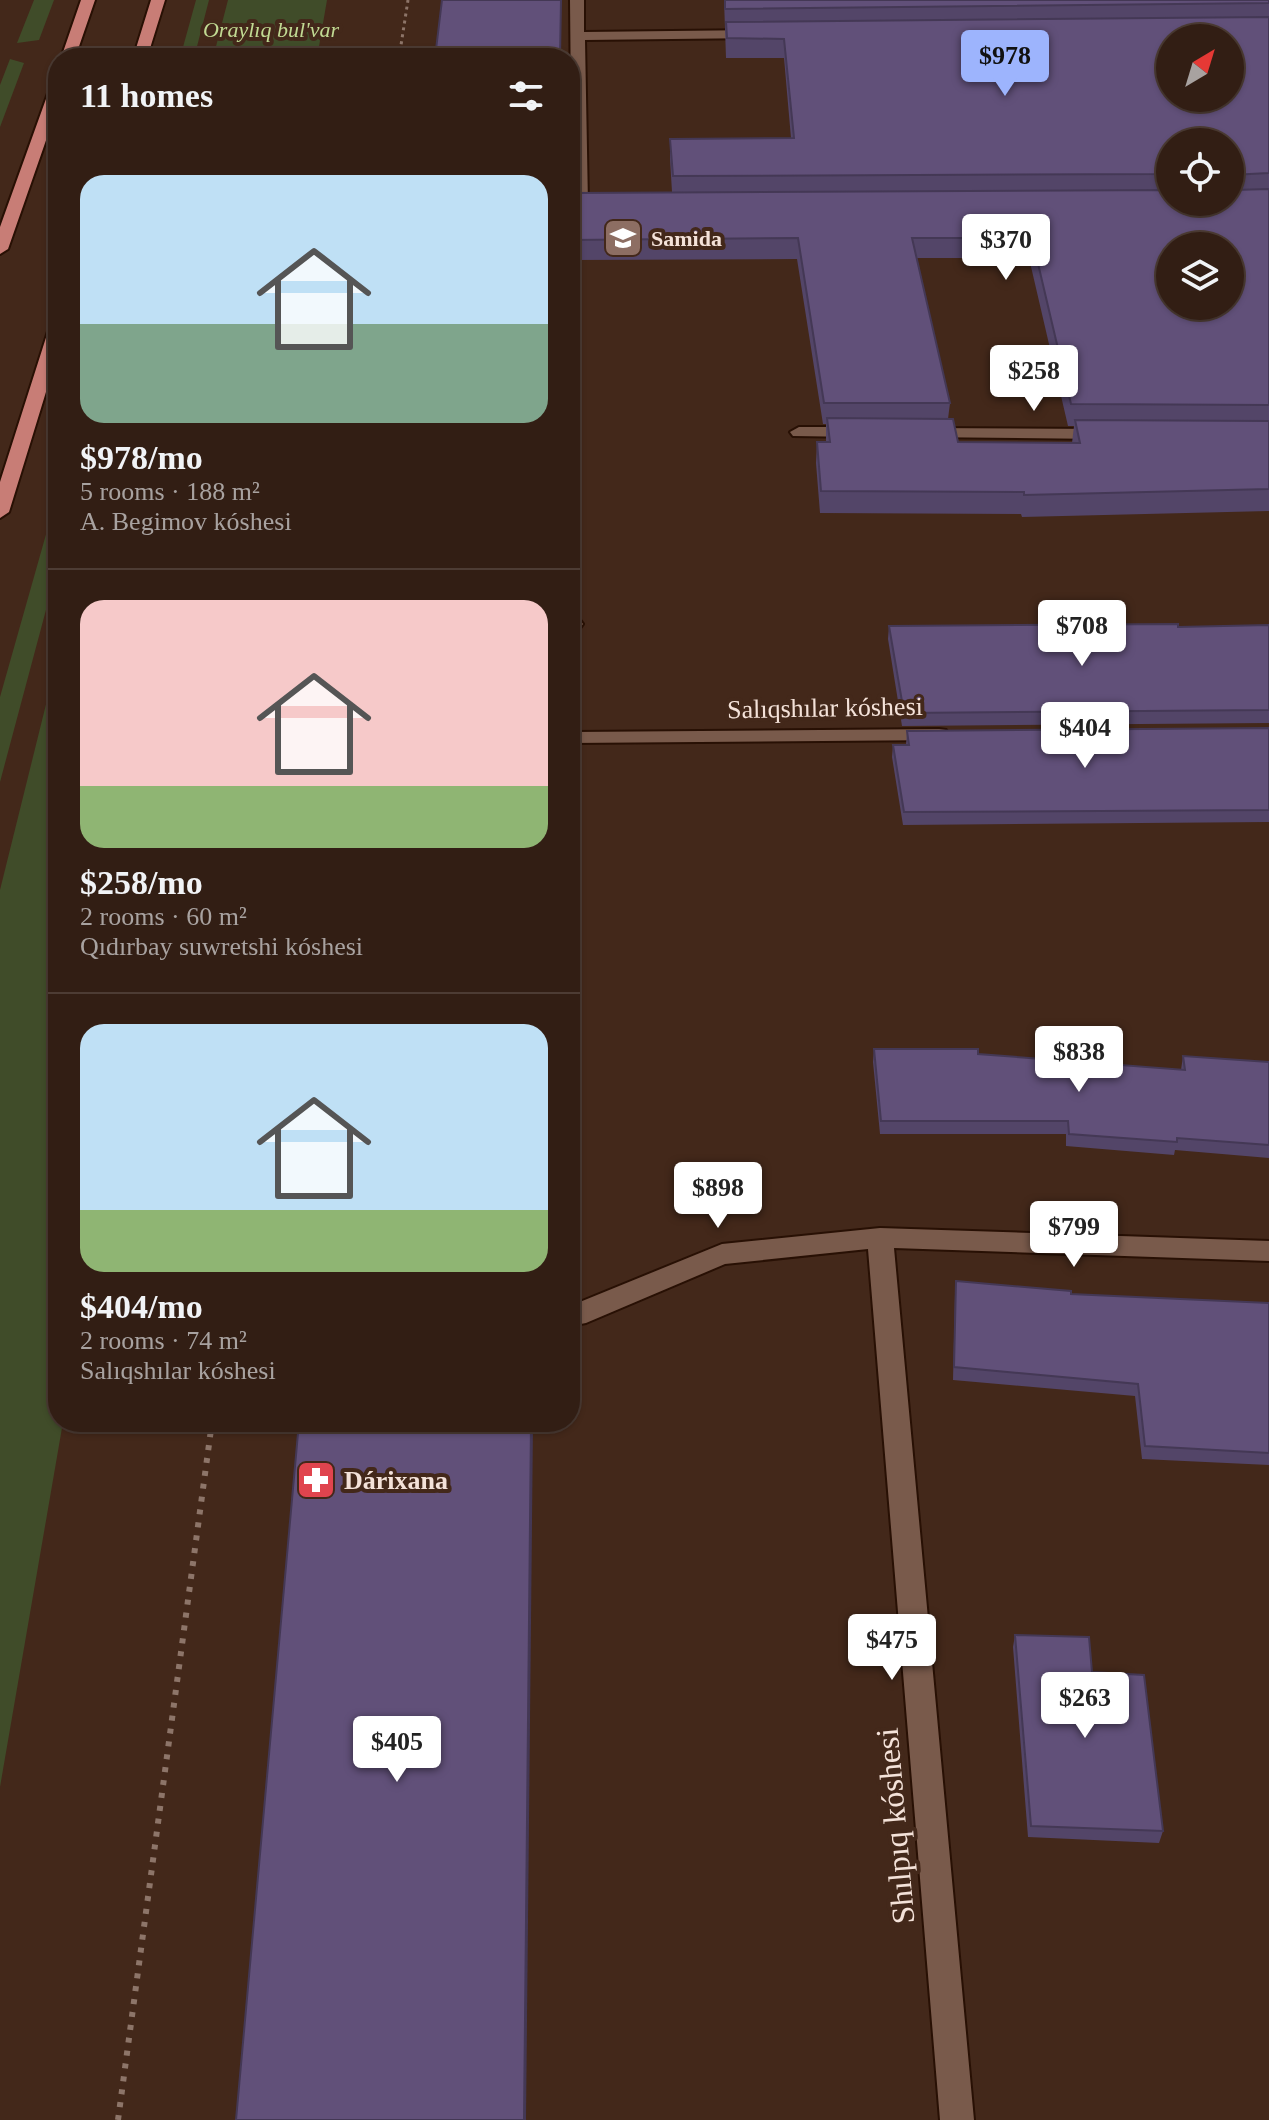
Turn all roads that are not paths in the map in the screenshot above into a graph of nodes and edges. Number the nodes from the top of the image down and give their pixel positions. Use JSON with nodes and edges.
{"nodes":[{"id":1,"x":88,"y":0,"type":"edge"},
{"id":2,"x":158,"y":0,"type":"edge"},
{"id":3,"x":577,"y":0,"type":"edge"},
{"id":4,"x":782,"y":34,"type":"edge"},
{"id":5,"x":577,"y":36,"type":"junction"},
{"id":6,"x":71,"y":48,"type":"edge"},
{"id":7,"x":143,"y":48,"type":"edge"},
{"id":8,"x":577,"y":48,"type":"edge"},
{"id":9,"x":48,"y":113,"type":"edge"},
{"id":10,"x":580,"y":137,"type":"edge"},
{"id":11,"x":582,"y":205,"type":"edge"},
{"id":12,"x":0,"y":249,"type":"edge"},
{"id":13,"x":48,"y":357,"type":"edge"},
{"id":14,"x":799,"y":432,"type":"dead end"},
{"id":15,"x":878,"y":432,"type":"edge"},
{"id":16,"x":909,"y":433,"type":"edge"},
{"id":17,"x":1128,"y":434,"type":"edge"},
{"id":18,"x":0,"y":512,"type":"edge"},
{"id":19,"x":953,"y":734,"type":"edge"},
{"id":20,"x":580,"y":738,"type":"edge"},
{"id":21,"x":880,"y":1238,"type":"junction"},
{"id":22,"x":1269,"y":1251,"type":"edge"},
{"id":23,"x":580,"y":1315,"type":"edge"},
{"id":24,"x":957,"y":2120,"type":"edge"}],
"edges":[{"from":1,"to":6,"type":"main road"},
{"from":2,"to":7,"type":"main road"},
{"from":3,"to":5,"type":"street"},
{"from":4,"to":5,"type":"street"},
{"from":5,"to":8,"type":"street"},
{"from":9,"to":12,"type":"main road"},
{"from":10,"to":11,"type":"street"},
{"from":13,"to":18,"type":"main road"},
{"from":14,"to":15,"type":"street"},
{"from":16,"to":17,"type":"street"},
{"from":19,"to":20,"type":"street","name":"Salıqshılar kóshesi"},
{"from":21,"to":22,"type":"street"},
{"from":21,"to":23,"type":"street"},
{"from":21,"to":24,"type":"street","name":"Shılpıq kóshesi"}]}
